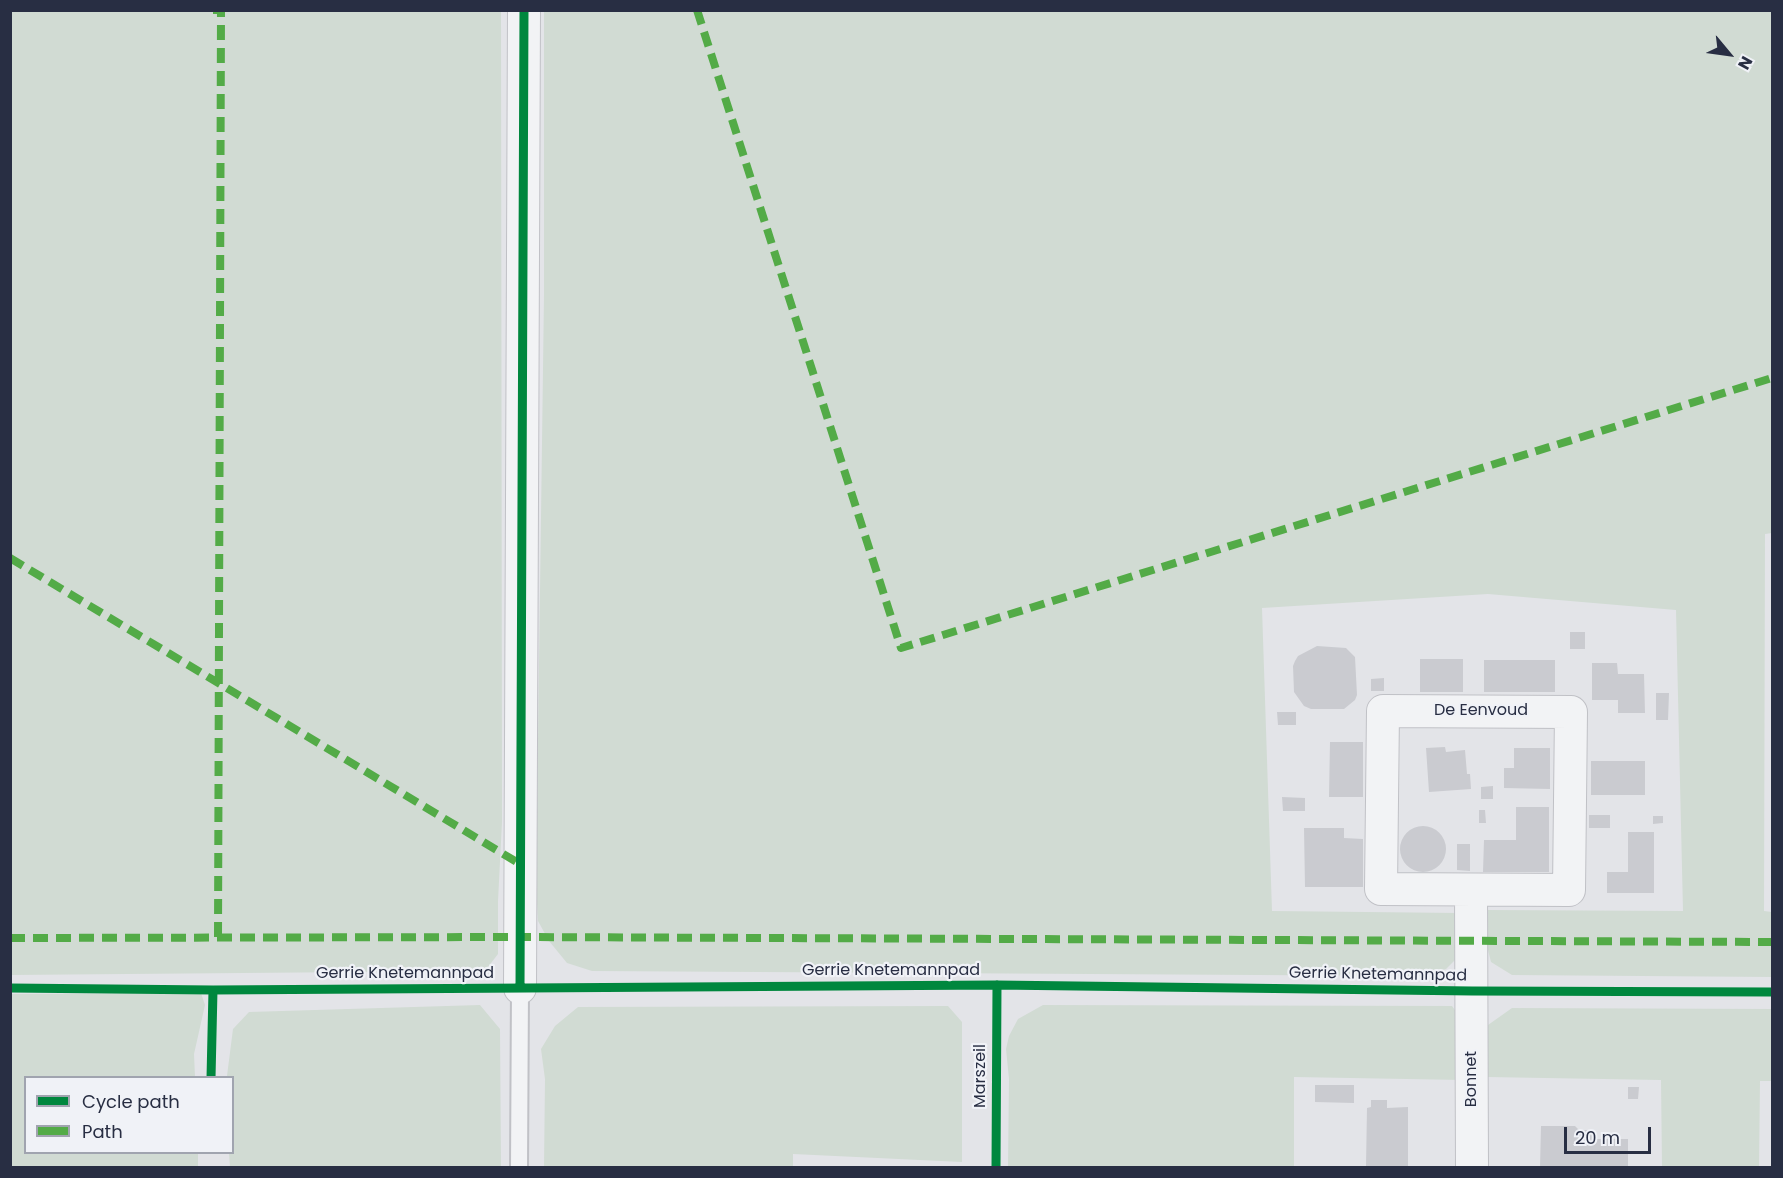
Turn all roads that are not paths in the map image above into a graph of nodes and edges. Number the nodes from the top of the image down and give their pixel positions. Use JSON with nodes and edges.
{"nodes":[{"id":1,"x":524,"y":10,"type":"edge"},
{"id":2,"x":1471,"y":890,"type":"junction"},
{"id":3,"x":520,"y":988,"type":"joint"},
{"id":4,"x":519,"y":1167,"type":"edge"},
{"id":5,"x":1472,"y":1167,"type":"edge"}],
"edges":[{"from":1,"to":3,"type":"street"},
{"from":2,"to":2,"type":"street","name":"De Eenvoud"},
{"from":2,"to":5,"type":"street","name":"Bonnet"},
{"from":3,"to":4,"type":"lane"}]}
